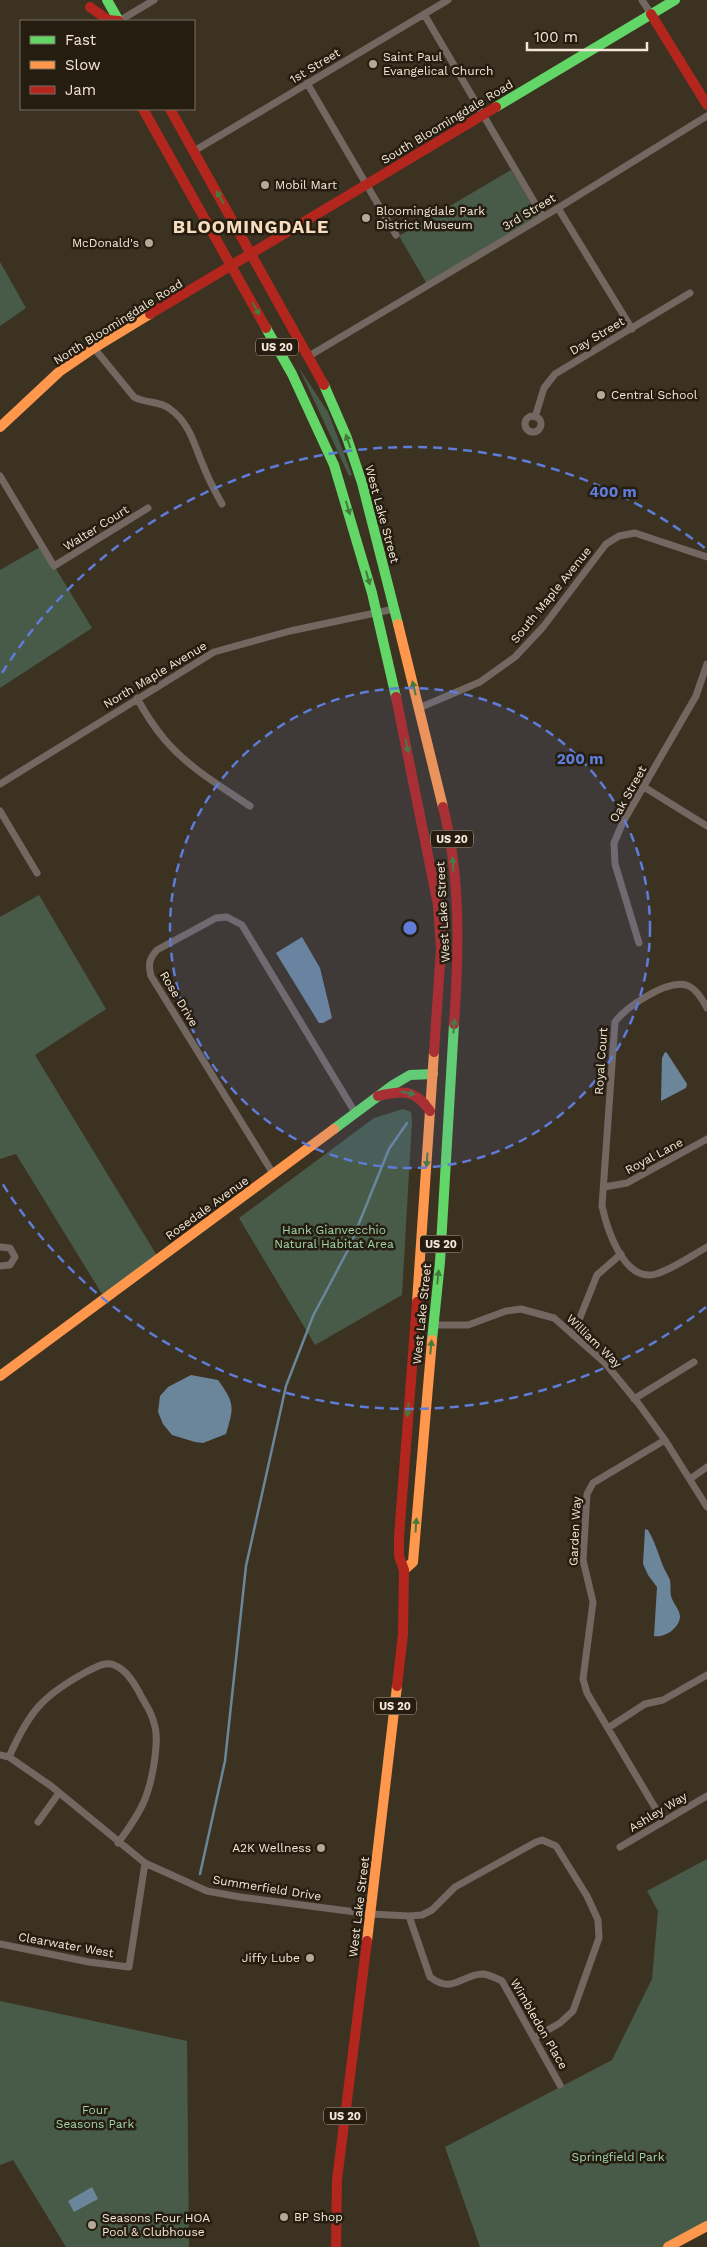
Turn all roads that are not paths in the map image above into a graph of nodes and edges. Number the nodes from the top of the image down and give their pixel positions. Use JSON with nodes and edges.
{"nodes":[{"id":1,"x":107,"y":0,"type":"edge"},
{"id":2,"x":154,"y":0,"type":"edge"},
{"id":3,"x":448,"y":0,"type":"edge"},
{"id":4,"x":642,"y":0,"type":"edge"},
{"id":5,"x":675,"y":0,"type":"edge"},
{"id":6,"x":88,"y":4,"type":"edge"},
{"id":7,"x":424,"y":14,"type":"junction"},
{"id":8,"x":651,"y":14,"type":"junction"},
{"id":9,"x":96,"y":20,"type":"edge"},
{"id":10,"x":108,"y":20,"type":"edge"},
{"id":11,"x":118,"y":20,"type":"edge"},
{"id":12,"x":121,"y":20,"type":"edge"},
{"id":13,"x":307,"y":83,"type":"junction"},
{"id":14,"x":707,"y":106,"type":"edge"},
{"id":15,"x":144,"y":110,"type":"edge"},
{"id":16,"x":171,"y":110,"type":"edge"},
{"id":17,"x":482,"y":116,"type":"junction"},
{"id":18,"x":707,"y":116,"type":"edge"},
{"id":19,"x":194,"y":151,"type":"junction"},
{"id":20,"x":366,"y":185,"type":"junction"},
{"id":21,"x":558,"y":208,"type":"junction"},
{"id":22,"x":542,"y":217,"type":"junction"},
{"id":23,"x":396,"y":236,"type":"dead end"},
{"id":24,"x":252,"y":254,"type":"junction"},
{"id":25,"x":232,"y":266,"type":"junction"},
{"id":26,"x":690,"y":293,"type":"dead end"},
{"id":27,"x":632,"y":329,"type":"junction"},
{"id":28,"x":94,"y":348,"type":"junction"},
{"id":29,"x":309,"y":356,"type":"junction"},
{"id":30,"x":535,"y":417,"type":"dead end"},
{"id":31,"x":0,"y":427,"type":"edge"},
{"id":32,"x":0,"y":476,"type":"edge"},
{"id":33,"x":222,"y":504,"type":"dead end"},
{"id":34,"x":148,"y":508,"type":"dead end"},
{"id":35,"x":707,"y":557,"type":"edge"},
{"id":36,"x":394,"y":609,"type":"junction"},
{"id":37,"x":378,"y":612,"type":"junction"},
{"id":38,"x":707,"y":664,"type":"edge"},
{"id":39,"x":137,"y":698,"type":"junction"},
{"id":40,"x":419,"y":708,"type":"junction"},
{"id":41,"x":0,"y":784,"type":"edge"},
{"id":42,"x":644,"y":787,"type":"junction"},
{"id":43,"x":250,"y":806,"type":"dead end"},
{"id":44,"x":0,"y":810,"type":"edge"},
{"id":45,"x":707,"y":826,"type":"edge"},
{"id":46,"x":37,"y":873,"type":"dead end"},
{"id":47,"x":640,"y":943,"type":"dead end"},
{"id":48,"x":707,"y":1008,"type":"edge"},
{"id":49,"x":433,"y":1074,"type":"junction"},
{"id":50,"x":450,"y":1074,"type":"junction"},
{"id":51,"x":378,"y":1096,"type":"junction"},
{"id":52,"x":430,"y":1111,"type":"junction"},
{"id":53,"x":356,"y":1114,"type":"junction"},
{"id":54,"x":707,"y":1140,"type":"edge"},
{"id":55,"x":274,"y":1175,"type":"junction"},
{"id":56,"x":604,"y":1187,"type":"junction"},
{"id":57,"x":0,"y":1247,"type":"edge"},
{"id":58,"x":707,"y":1247,"type":"edge"},
{"id":59,"x":621,"y":1254,"type":"junction"},
{"id":60,"x":0,"y":1266,"type":"edge"},
{"id":61,"x":434,"y":1325,"type":"junction"},
{"id":62,"x":573,"y":1335,"type":"junction"},
{"id":63,"x":694,"y":1362,"type":"dead end"},
{"id":64,"x":0,"y":1376,"type":"edge"},
{"id":65,"x":634,"y":1399,"type":"junction"},
{"id":66,"x":665,"y":1440,"type":"junction"},
{"id":67,"x":707,"y":1468,"type":"edge"},
{"id":68,"x":690,"y":1479,"type":"junction"},
{"id":69,"x":707,"y":1507,"type":"edge"},
{"id":70,"x":404,"y":1570,"type":"junction"},
{"id":71,"x":707,"y":1675,"type":"edge"},
{"id":72,"x":608,"y":1728,"type":"junction"},
{"id":73,"x":0,"y":1755,"type":"edge"},
{"id":74,"x":9,"y":1757,"type":"junction"},
{"id":75,"x":59,"y":1793,"type":"junction"},
{"id":76,"x":707,"y":1796,"type":"edge"},
{"id":77,"x":663,"y":1821,"type":"junction"},
{"id":78,"x":38,"y":1822,"type":"dead end"},
{"id":79,"x":118,"y":1843,"type":"junction"},
{"id":80,"x":620,"y":1847,"type":"dead end"},
{"id":81,"x":145,"y":1863,"type":"junction"},
{"id":82,"x":371,"y":1914,"type":"junction"},
{"id":83,"x":409,"y":1916,"type":"junction"},
{"id":84,"x":0,"y":1944,"type":"edge"},
{"id":85,"x":534,"y":2038,"type":"junction"},
{"id":86,"x":560,"y":2085,"type":"dead end"},
{"id":87,"x":707,"y":2226,"type":"edge"},
{"id":88,"x":336,"y":2247,"type":"edge"},
{"id":89,"x":668,"y":2247,"type":"edge"}],
"edges":[{"from":1,"to":11,"type":"main road"},
{"from":2,"to":12,"type":"street"},
{"from":3,"to":7,"type":"street","name":"1st Street"},
{"from":4,"to":8,"type":"street"},
{"from":5,"to":8,"type":"main road","name":"South Bloomingdale Road"},
{"from":6,"to":9,"type":"main road"},
{"from":6,"to":10,"type":"main road"},
{"from":7,"to":13,"type":"street","name":"1st Street"},
{"from":7,"to":17,"type":"street"},
{"from":8,"to":14,"type":"main road"},
{"from":8,"to":17,"type":"main road","name":"South Bloomingdale Road"},
{"from":13,"to":19,"type":"street","name":"1st Street"},
{"from":13,"to":20,"type":"street"},
{"from":15,"to":25,"type":"main road","number":"US 20"},
{"from":16,"to":19,"type":"main road","number":"US 20"},
{"from":17,"to":20,"type":"main road","name":"South Bloomingdale Road"},
{"from":17,"to":22,"type":"street"},
{"from":18,"to":21,"type":"street","name":"3rd Street"},
{"from":24,"to":19,"type":"main road","number":"US 20","one_way":true},
{"from":20,"to":23,"type":"street"},
{"from":20,"to":24,"type":"main road","name":"South Bloomingdale Road"},
{"from":21,"to":22,"type":"street","name":"3rd Street"},
{"from":21,"to":27,"type":"street"},
{"from":22,"to":29,"type":"street","name":"3rd Street"},
{"from":24,"to":25,"type":"main road","name":"South Bloomingdale Road"},
{"from":24,"to":29,"type":"main road","name":"West Lake Street","number":"US 20"},
{"from":25,"to":28,"type":"main road","name":"North Bloomingdale Road"},
{"from":25,"to":37,"type":"main road","name":"West Lake Street","number":"US 20","one_way":true},
{"from":26,"to":27,"type":"street","name":"Day Street"},
{"from":27,"to":30,"type":"street","name":"Day Street"},
{"from":28,"to":31,"type":"main road","name":"North Bloomingdale Road"},
{"from":28,"to":33,"type":"street"},
{"from":36,"to":29,"type":"main road","name":"West Lake Street","number":"US 20","one_way":true},
{"from":32,"to":34,"type":"street","name":"Walter Court"},
{"from":35,"to":40,"type":"street","name":"South Maple Avenue"},
{"from":36,"to":37,"type":"street","name":"North Maple Avenue"},
{"from":40,"to":36,"type":"main road","name":"West Lake Street","number":"US 20","one_way":true},
{"from":37,"to":39,"type":"street","name":"North Maple Avenue"},
{"from":37,"to":49,"type":"main road","name":"West Lake Street","number":"US 20","one_way":true},
{"from":38,"to":42,"type":"street","name":"Oak Street"},
{"from":39,"to":41,"type":"street","name":"North Maple Avenue"},
{"from":39,"to":43,"type":"street"},
{"from":50,"to":40,"type":"main road","name":"West Lake Street","number":"US 20","one_way":true},
{"from":42,"to":45,"type":"street"},
{"from":42,"to":47,"type":"street","name":"Oak Street"},
{"from":44,"to":46,"type":"street"},
{"from":48,"to":56,"type":"street","name":"Royal Court"},
{"from":49,"to":50,"type":"main road","name":"Rosedale Avenue"},
{"from":49,"to":51,"type":"main road","name":"Rosedale Avenue"},
{"from":49,"to":52,"type":"main road","name":"West Lake Street","number":"US 20"},
{"from":61,"to":50,"type":"main road","name":"West Lake Street","number":"US 20","one_way":true},
{"from":51,"to":52,"type":"main road","one_way":true},
{"from":51,"to":53,"type":"main road","name":"Rosedale Avenue"},
{"from":52,"to":70,"type":"main road","name":"West Lake Street","number":"US 20","one_way":true},
{"from":53,"to":55,"type":"main road","name":"Rosedale Avenue"},
{"from":53,"to":55,"type":"street","name":"Rose Drive"},
{"from":54,"to":56,"type":"street","name":"Royal Lane"},
{"from":55,"to":64,"type":"main road","name":"Rosedale Avenue"},
{"from":56,"to":59,"type":"street"},
{"from":57,"to":60,"type":"street"},
{"from":58,"to":59,"type":"street"},
{"from":59,"to":62,"type":"street"},
{"from":61,"to":62,"type":"street","name":"William Way"},
{"from":70,"to":61,"type":"main road","name":"West Lake Street","number":"US 20","one_way":true},
{"from":62,"to":65,"type":"street","name":"William Way"},
{"from":63,"to":65,"type":"street"},
{"from":65,"to":66,"type":"street","name":"William Way"},
{"from":66,"to":68,"type":"street","name":"William Way"},
{"from":66,"to":72,"type":"street","name":"Garden Way"},
{"from":67,"to":68,"type":"street"},
{"from":68,"to":69,"type":"street","name":"William Way"},
{"from":70,"to":82,"type":"main road","name":"West Lake Street","number":"US 20"},
{"from":71,"to":72,"type":"street"},
{"from":72,"to":77,"type":"street","name":"Garden Way"},
{"from":73,"to":74,"type":"street","name":"Summerfield Drive"},
{"from":74,"to":75,"type":"street","name":"Summerfield Drive"},
{"from":74,"to":79,"type":"street"},
{"from":75,"to":78,"type":"street"},
{"from":75,"to":79,"type":"street","name":"Summerfield Drive"},
{"from":76,"to":77,"type":"street","name":"Ashley Way"},
{"from":77,"to":80,"type":"street","name":"Ashley Way"},
{"from":79,"to":81,"type":"street","name":"Summerfield Drive"},
{"from":81,"to":82,"type":"street","name":"Summerfield Drive"},
{"from":81,"to":84,"type":"street","name":"Clearwater West"},
{"from":82,"to":83,"type":"street","name":"Summerfield Drive"},
{"from":82,"to":88,"type":"main road","name":"West Lake Street","number":"US 20"},
{"from":83,"to":85,"type":"street","name":"Wimbledon Place"},
{"from":83,"to":85,"type":"street","name":"Summerfield Drive"},
{"from":85,"to":86,"type":"street","name":"Wimbledon Place"},
{"from":87,"to":89,"type":"main road"}]}
